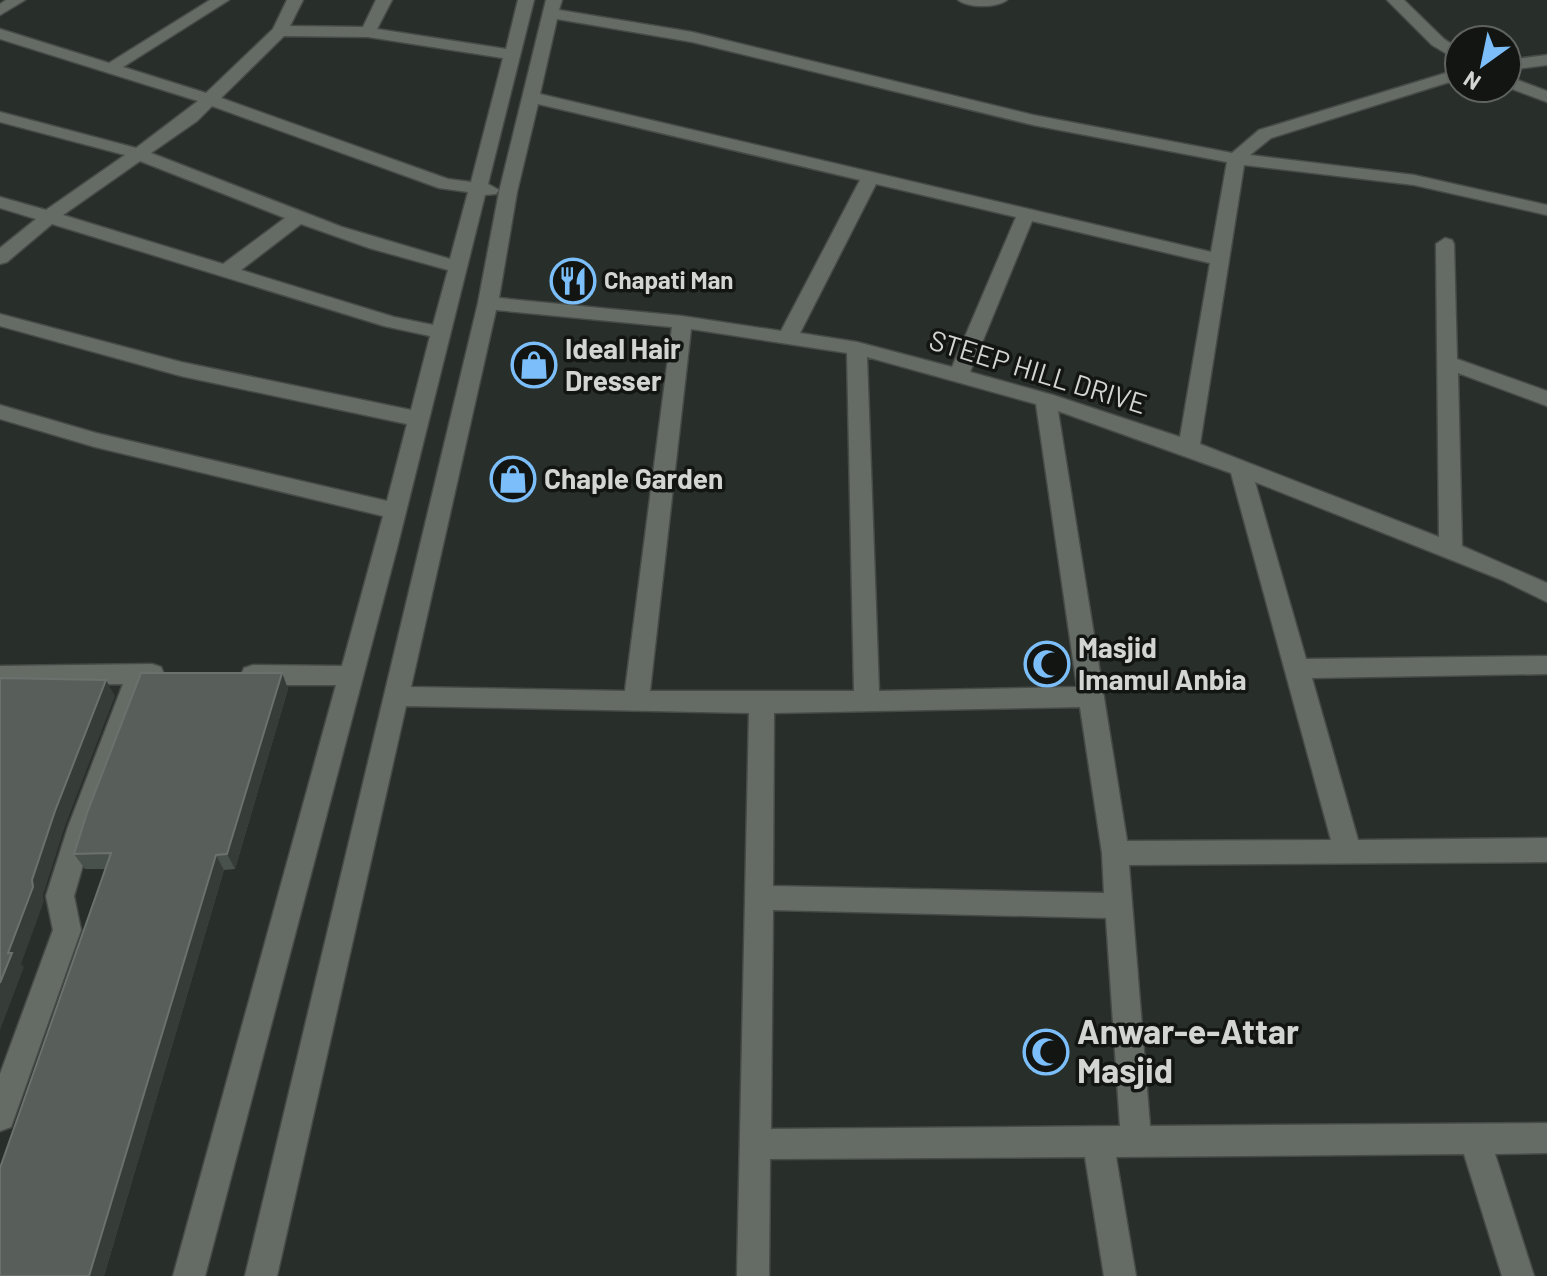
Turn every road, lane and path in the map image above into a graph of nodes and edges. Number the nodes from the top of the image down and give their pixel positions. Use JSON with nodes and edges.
{"nodes":[{"id":1,"x":17,"y":0,"type":"edge"},
{"id":2,"x":221,"y":0,"type":"edge"},
{"id":3,"x":295,"y":0,"type":"edge"},
{"id":4,"x":384,"y":0,"type":"edge"},
{"id":5,"x":526,"y":0,"type":"edge"},
{"id":6,"x":966,"y":0,"type":"edge"},
{"id":7,"x":999,"y":0,"type":"edge"},
{"id":8,"x":1395,"y":0,"type":"edge"},
{"id":9,"x":552,"y":6,"type":"edge"},
{"id":10,"x":0,"y":10,"type":"edge"},
{"id":11,"x":280,"y":31,"type":"junction"},
{"id":12,"x":368,"y":32,"type":"junction"},
{"id":13,"x":0,"y":34,"type":"edge"},
{"id":14,"x":1443,"y":45,"type":"edge"},
{"id":15,"x":512,"y":55,"type":"junction"},
{"id":16,"x":1547,"y":60,"type":"edge"},
{"id":17,"x":1523,"y":63,"type":"edge"},
{"id":18,"x":111,"y":68,"type":"junction"},
{"id":19,"x":1443,"y":79,"type":"edge"},
{"id":20,"x":1523,"y":87,"type":"edge"},
{"id":21,"x":531,"y":97,"type":"junction"},
{"id":22,"x":1547,"y":97,"type":"edge"},
{"id":23,"x":209,"y":99,"type":"junction"},
{"id":24,"x":0,"y":117,"type":"edge"},
{"id":25,"x":138,"y":154,"type":"junction"},
{"id":26,"x":1236,"y":159,"type":"junction"},
{"id":27,"x":871,"y":176,"type":"junction"},
{"id":28,"x":476,"y":189,"type":"junction"},
{"id":29,"x":508,"y":192,"type":"junction"},
{"id":30,"x":0,"y":202,"type":"edge"},
{"id":31,"x":1547,"y":210,"type":"edge"},
{"id":32,"x":1026,"y":214,"type":"junction"},
{"id":33,"x":50,"y":216,"type":"junction"},
{"id":34,"x":297,"y":218,"type":"junction"},
{"id":35,"x":1445,"y":244,"type":"dead end"},
{"id":36,"x":0,"y":258,"type":"edge"},
{"id":37,"x":1220,"y":260,"type":"junction"},
{"id":38,"x":456,"y":266,"type":"junction"},
{"id":39,"x":228,"y":270,"type":"junction"},
{"id":40,"x":488,"y":303,"type":"junction"},
{"id":41,"x":0,"y":320,"type":"edge"},
{"id":42,"x":682,"y":322,"type":"junction"},
{"id":43,"x":439,"y":332,"type":"junction"},
{"id":44,"x":788,"y":337,"type":"junction"},
{"id":45,"x":857,"y":348,"type":"junction"},
{"id":46,"x":1447,"y":362,"type":"junction"},
{"id":47,"x":959,"y":375,"type":"junction"},
{"id":48,"x":1547,"y":399,"type":"edge"},
{"id":49,"x":1046,"y":400,"type":"junction"},
{"id":50,"x":0,"y":412,"type":"edge"},
{"id":51,"x":418,"y":419,"type":"junction"},
{"id":52,"x":1189,"y":448,"type":"junction"},
{"id":53,"x":1240,"y":467,"type":"junction"},
{"id":54,"x":395,"y":511,"type":"junction"},
{"id":55,"x":1451,"y":551,"type":"junction"},
{"id":56,"x":1547,"y":593,"type":"edge"},
{"id":57,"x":1547,"y":665,"type":"edge"},
{"id":58,"x":1297,"y":669,"type":"junction"},
{"id":59,"x":139,"y":674,"type":"junction"},
{"id":60,"x":169,"y":674,"type":"edge"},
{"id":61,"x":230,"y":675,"type":"edge"},
{"id":62,"x":0,"y":676,"type":"edge"},
{"id":63,"x":351,"y":676,"type":"junction"},
{"id":64,"x":394,"y":696,"type":"junction"},
{"id":65,"x":1091,"y":697,"type":"junction"},
{"id":66,"x":636,"y":701,"type":"junction"},
{"id":67,"x":867,"y":701,"type":"junction"},
{"id":68,"x":762,"y":703,"type":"junction"},
{"id":69,"x":1547,"y":850,"type":"edge"},
{"id":70,"x":1348,"y":852,"type":"junction"},
{"id":71,"x":1115,"y":853,"type":"junction"},
{"id":72,"x":759,"y":898,"type":"junction"},
{"id":73,"x":1119,"y":906,"type":"junction"},
{"id":74,"x":0,"y":1116,"type":"edge"},
{"id":75,"x":1547,"y":1138,"type":"edge"},
{"id":76,"x":1475,"y":1139,"type":"junction"},
{"id":77,"x":1136,"y":1141,"type":"junction"},
{"id":78,"x":1098,"y":1142,"type":"junction"},
{"id":79,"x":755,"y":1144,"type":"junction"},
{"id":80,"x":189,"y":1276,"type":"edge"},
{"id":81,"x":261,"y":1276,"type":"edge"},
{"id":82,"x":753,"y":1276,"type":"edge"},
{"id":83,"x":1120,"y":1276,"type":"edge"},
{"id":84,"x":1518,"y":1276,"type":"edge"}],
"edges":[{"from":1,"to":10,"type":"street"},
{"from":2,"to":18,"type":"street"},
{"from":3,"to":11,"type":"street"},
{"from":4,"to":12,"type":"street"},
{"from":5,"to":15,"type":"street"},
{"from":6,"to":7,"type":"street"},
{"from":8,"to":14,"type":"street"},
{"from":9,"to":21,"type":"street"},
{"from":9,"to":26,"type":"street"},
{"from":11,"to":12,"type":"street"},
{"from":11,"to":23,"type":"street"},
{"from":12,"to":15,"type":"street"},
{"from":13,"to":18,"type":"street"},
{"from":15,"to":28,"type":"street"},
{"from":16,"to":17,"type":"street"},
{"from":18,"to":23,"type":"street"},
{"from":19,"to":26,"type":"street"},
{"from":20,"to":22,"type":"street"},
{"from":21,"to":27,"type":"street"},
{"from":21,"to":29,"type":"street"},
{"from":23,"to":25,"type":"street"},
{"from":23,"to":28,"type":"street"},
{"from":24,"to":25,"type":"street"},
{"from":25,"to":33,"type":"street"},
{"from":25,"to":34,"type":"street"},
{"from":26,"to":31,"type":"street"},
{"from":26,"to":37,"type":"street"},
{"from":27,"to":32,"type":"street"},
{"from":27,"to":44,"type":"street"},
{"from":28,"to":29,"type":"street"},
{"from":28,"to":38,"type":"street"},
{"from":29,"to":40,"type":"street"},
{"from":30,"to":33,"type":"street"},
{"from":32,"to":37,"type":"street"},
{"from":32,"to":47,"type":"street"},
{"from":33,"to":36,"type":"street"},
{"from":33,"to":39,"type":"street"},
{"from":34,"to":38,"type":"street"},
{"from":34,"to":39,"type":"street"},
{"from":35,"to":46,"type":"street"},
{"from":37,"to":52,"type":"street"},
{"from":38,"to":43,"type":"street"},
{"from":39,"to":43,"type":"street"},
{"from":40,"to":42,"type":"street","name":"STEEP HILL DRIVE"},
{"from":40,"to":64,"type":"street"},
{"from":41,"to":51,"type":"street"},
{"from":42,"to":44,"type":"street","name":"STEEP HILL DRIVE"},
{"from":42,"to":66,"type":"street"},
{"from":43,"to":51,"type":"street"},
{"from":44,"to":45,"type":"street","name":"STEEP HILL DRIVE"},
{"from":45,"to":47,"type":"street","name":"STEEP HILL DRIVE"},
{"from":45,"to":67,"type":"street"},
{"from":46,"to":48,"type":"street"},
{"from":46,"to":55,"type":"street"},
{"from":47,"to":49,"type":"street","name":"STEEP HILL DRIVE"},
{"from":49,"to":52,"type":"street","name":"STEEP HILL DRIVE"},
{"from":49,"to":65,"type":"street"},
{"from":50,"to":54,"type":"street"},
{"from":51,"to":54,"type":"street"},
{"from":52,"to":53,"type":"street","name":"STEEP HILL DRIVE"},
{"from":53,"to":55,"type":"street","name":"STEEP HILL DRIVE"},
{"from":53,"to":58,"type":"street"},
{"from":54,"to":63,"type":"street"},
{"from":55,"to":56,"type":"street","name":"STEEP HILL DRIVE"},
{"from":57,"to":58,"type":"street"},
{"from":58,"to":70,"type":"street"},
{"from":59,"to":60,"type":"street"},
{"from":59,"to":62,"type":"street"},
{"from":59,"to":74,"type":"street"},
{"from":61,"to":63,"type":"street"},
{"from":63,"to":80,"type":"street"},
{"from":64,"to":66,"type":"street"},
{"from":64,"to":81,"type":"street"},
{"from":65,"to":67,"type":"street"},
{"from":65,"to":71,"type":"street"},
{"from":66,"to":68,"type":"street"},
{"from":67,"to":68,"type":"street"},
{"from":68,"to":72,"type":"street"},
{"from":69,"to":70,"type":"street"},
{"from":70,"to":71,"type":"street"},
{"from":71,"to":73,"type":"street"},
{"from":72,"to":73,"type":"street"},
{"from":72,"to":79,"type":"street"},
{"from":73,"to":77,"type":"street"},
{"from":75,"to":76,"type":"street"},
{"from":76,"to":77,"type":"street"},
{"from":76,"to":84,"type":"street"},
{"from":77,"to":78,"type":"street"},
{"from":78,"to":79,"type":"street"},
{"from":78,"to":83,"type":"street"},
{"from":79,"to":82,"type":"street"}]}
